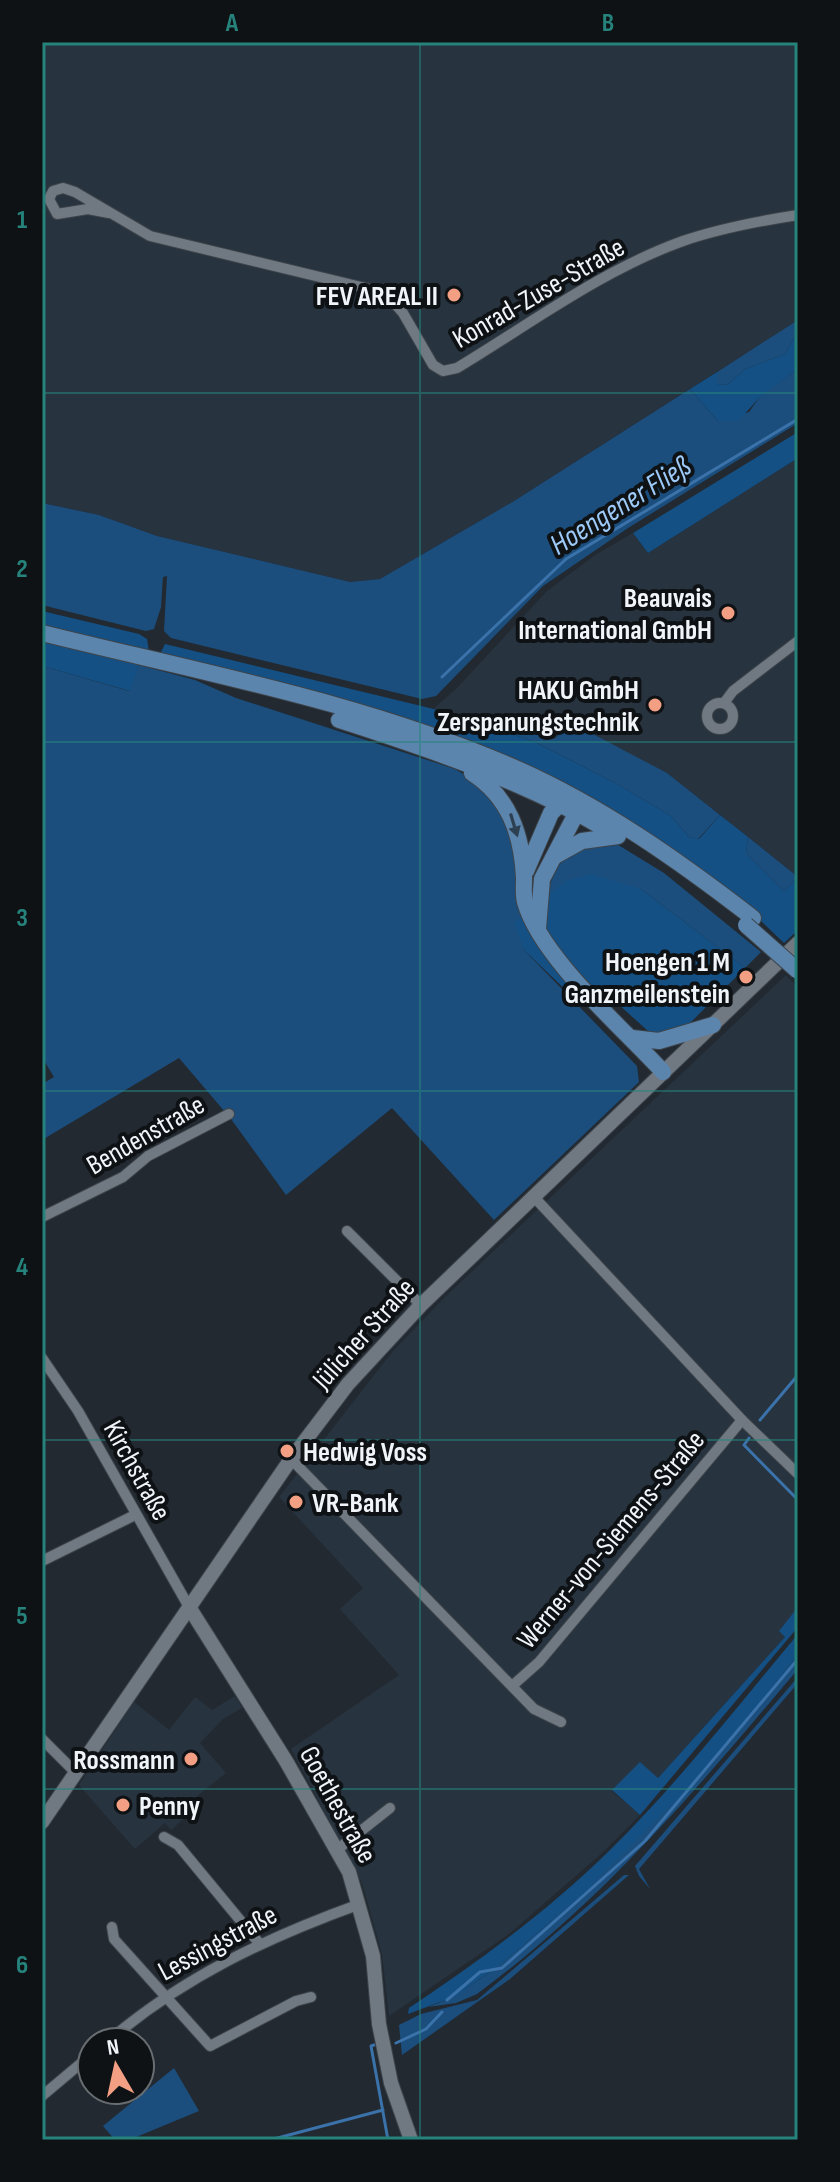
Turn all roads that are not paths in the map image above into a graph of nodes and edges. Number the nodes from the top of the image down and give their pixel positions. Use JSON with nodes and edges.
{"nodes":[{"id":1,"x":109,"y":213,"type":"junction"},
{"id":2,"x":798,"y":215,"type":"edge"},
{"id":3,"x":42,"y":633,"type":"edge"},
{"id":4,"x":798,"y":641,"type":"edge"},
{"id":5,"x":178,"y":667,"type":"junction"},
{"id":6,"x":724,"y":703,"type":"dead end"},
{"id":7,"x":441,"y":752,"type":"junction"},
{"id":8,"x":571,"y":802,"type":"junction"},
{"id":9,"x":618,"y":836,"type":"junction"},
{"id":10,"x":551,"y":860,"type":"junction"},
{"id":11,"x":524,"y":879,"type":"junction"},
{"id":12,"x":750,"y":921,"type":"junction"},
{"id":13,"x":538,"y":929,"type":"junction"},
{"id":14,"x":798,"y":943,"type":"edge"},
{"id":15,"x":798,"y":962,"type":"edge"},
{"id":16,"x":798,"y":971,"type":"edge"},
{"id":17,"x":713,"y":1025,"type":"junction"},
{"id":18,"x":632,"y":1038,"type":"junction"},
{"id":19,"x":663,"y":1072,"type":"junction"},
{"id":20,"x":229,"y":1114,"type":"dead end"},
{"id":21,"x":534,"y":1197,"type":"junction"},
{"id":22,"x":42,"y":1217,"type":"edge"},
{"id":23,"x":347,"y":1231,"type":"dead end"},
{"id":24,"x":421,"y":1305,"type":"junction"},
{"id":25,"x":42,"y":1358,"type":"edge"},
{"id":26,"x":742,"y":1420,"type":"junction"},
{"id":27,"x":291,"y":1459,"type":"junction"},
{"id":28,"x":798,"y":1474,"type":"edge"},
{"id":29,"x":135,"y":1515,"type":"junction"},
{"id":30,"x":42,"y":1561,"type":"edge"},
{"id":31,"x":189,"y":1607,"type":"junction"},
{"id":32,"x":512,"y":1686,"type":"junction"},
{"id":33,"x":561,"y":1722,"type":"dead end"},
{"id":34,"x":42,"y":1739,"type":"edge"},
{"id":35,"x":76,"y":1773,"type":"junction"},
{"id":36,"x":390,"y":1808,"type":"dead end"},
{"id":37,"x":42,"y":1822,"type":"edge"},
{"id":38,"x":164,"y":1837,"type":"dead end"},
{"id":39,"x":338,"y":1849,"type":"junction"},
{"id":40,"x":360,"y":1904,"type":"junction"},
{"id":41,"x":112,"y":1927,"type":"dead end"},
{"id":42,"x":259,"y":1943,"type":"junction"},
{"id":43,"x":163,"y":1997,"type":"junction"},
{"id":44,"x":311,"y":1997,"type":"dead end"},
{"id":45,"x":127,"y":2026,"type":"edge"},
{"id":46,"x":76,"y":2067,"type":"edge"},
{"id":47,"x":42,"y":2096,"type":"edge"},
{"id":48,"x":411,"y":2140,"type":"edge"}],
"edges":[{"from":1,"to":1,"type":"street","name":"Konrad-Zuse-Straße"},
{"from":1,"to":2,"type":"street","name":"Konrad-Zuse-Straße"},
{"from":3,"to":5,"type":"main road"},
{"from":4,"to":6,"type":"street"},
{"from":5,"to":7,"type":"main road"},
{"from":5,"to":8,"type":"main road"},
{"from":7,"to":8,"type":"main road"},
{"from":7,"to":11,"type":"main road","one_way":true},
{"from":8,"to":9,"type":"main road"},
{"from":8,"to":10,"type":"main road"},
{"from":8,"to":11,"type":"main road"},
{"from":8,"to":12,"type":"main road"},
{"from":9,"to":10,"type":"main road"},
{"from":9,"to":12,"type":"main road"},
{"from":10,"to":13,"type":"main road"},
{"from":11,"to":13,"type":"main road"},
{"from":12,"to":15,"type":"main road"},
{"from":12,"to":16,"type":"main road","bridge":true},
{"from":13,"to":18,"type":"main road"},
{"from":14,"to":17,"type":"main road","name":"Jülicher Straße"},
{"from":17,"to":18,"type":"main road"},
{"from":17,"to":19,"type":"main road","name":"Jülicher Straße"},
{"from":18,"to":19,"type":"main road"},
{"from":19,"to":21,"type":"main road","name":"Jülicher Straße"},
{"from":20,"to":22,"type":"street","name":"Bendenstraße"},
{"from":21,"to":24,"type":"main road","name":"Jülicher Straße"},
{"from":21,"to":26,"type":"street","name":"Werner-von-Siemens-Straße"},
{"from":23,"to":24,"type":"street"},
{"from":24,"to":27,"type":"main road","name":"Jülicher Straße"},
{"from":25,"to":29,"type":"street","name":"Kirchstraße"},
{"from":26,"to":28,"type":"street","name":"Werner-von-Siemens-Straße"},
{"from":26,"to":32,"type":"street","name":"Werner-von-Siemens-Straße"},
{"from":27,"to":31,"type":"main road","name":"Jülicher Straße"},
{"from":27,"to":32,"type":"street","name":"Werner-von-Siemens-Straße"},
{"from":29,"to":30,"type":"street"},
{"from":29,"to":31,"type":"street","name":"Kirchstraße"},
{"from":31,"to":35,"type":"main road","name":"Jülicher Straße"},
{"from":31,"to":39,"type":"main road","name":"Goethestraße"},
{"from":32,"to":33,"type":"street","name":"Werner-von-Siemens-Straße"},
{"from":34,"to":35,"type":"street"},
{"from":35,"to":37,"type":"main road","name":"Jülicher Straße"},
{"from":36,"to":39,"type":"street"},
{"from":38,"to":42,"type":"street"},
{"from":39,"to":40,"type":"main road","name":"Goethestraße"},
{"from":40,"to":42,"type":"street","name":"Lessingstraße"},
{"from":40,"to":48,"type":"main road","name":"Goethestraße"},
{"from":41,"to":43,"type":"street"},
{"from":42,"to":43,"type":"street","name":"Lessingstraße"},
{"from":43,"to":44,"type":"street"},
{"from":43,"to":45,"type":"street","name":"Lessingstraße"},
{"from":46,"to":47,"type":"street"}]}
